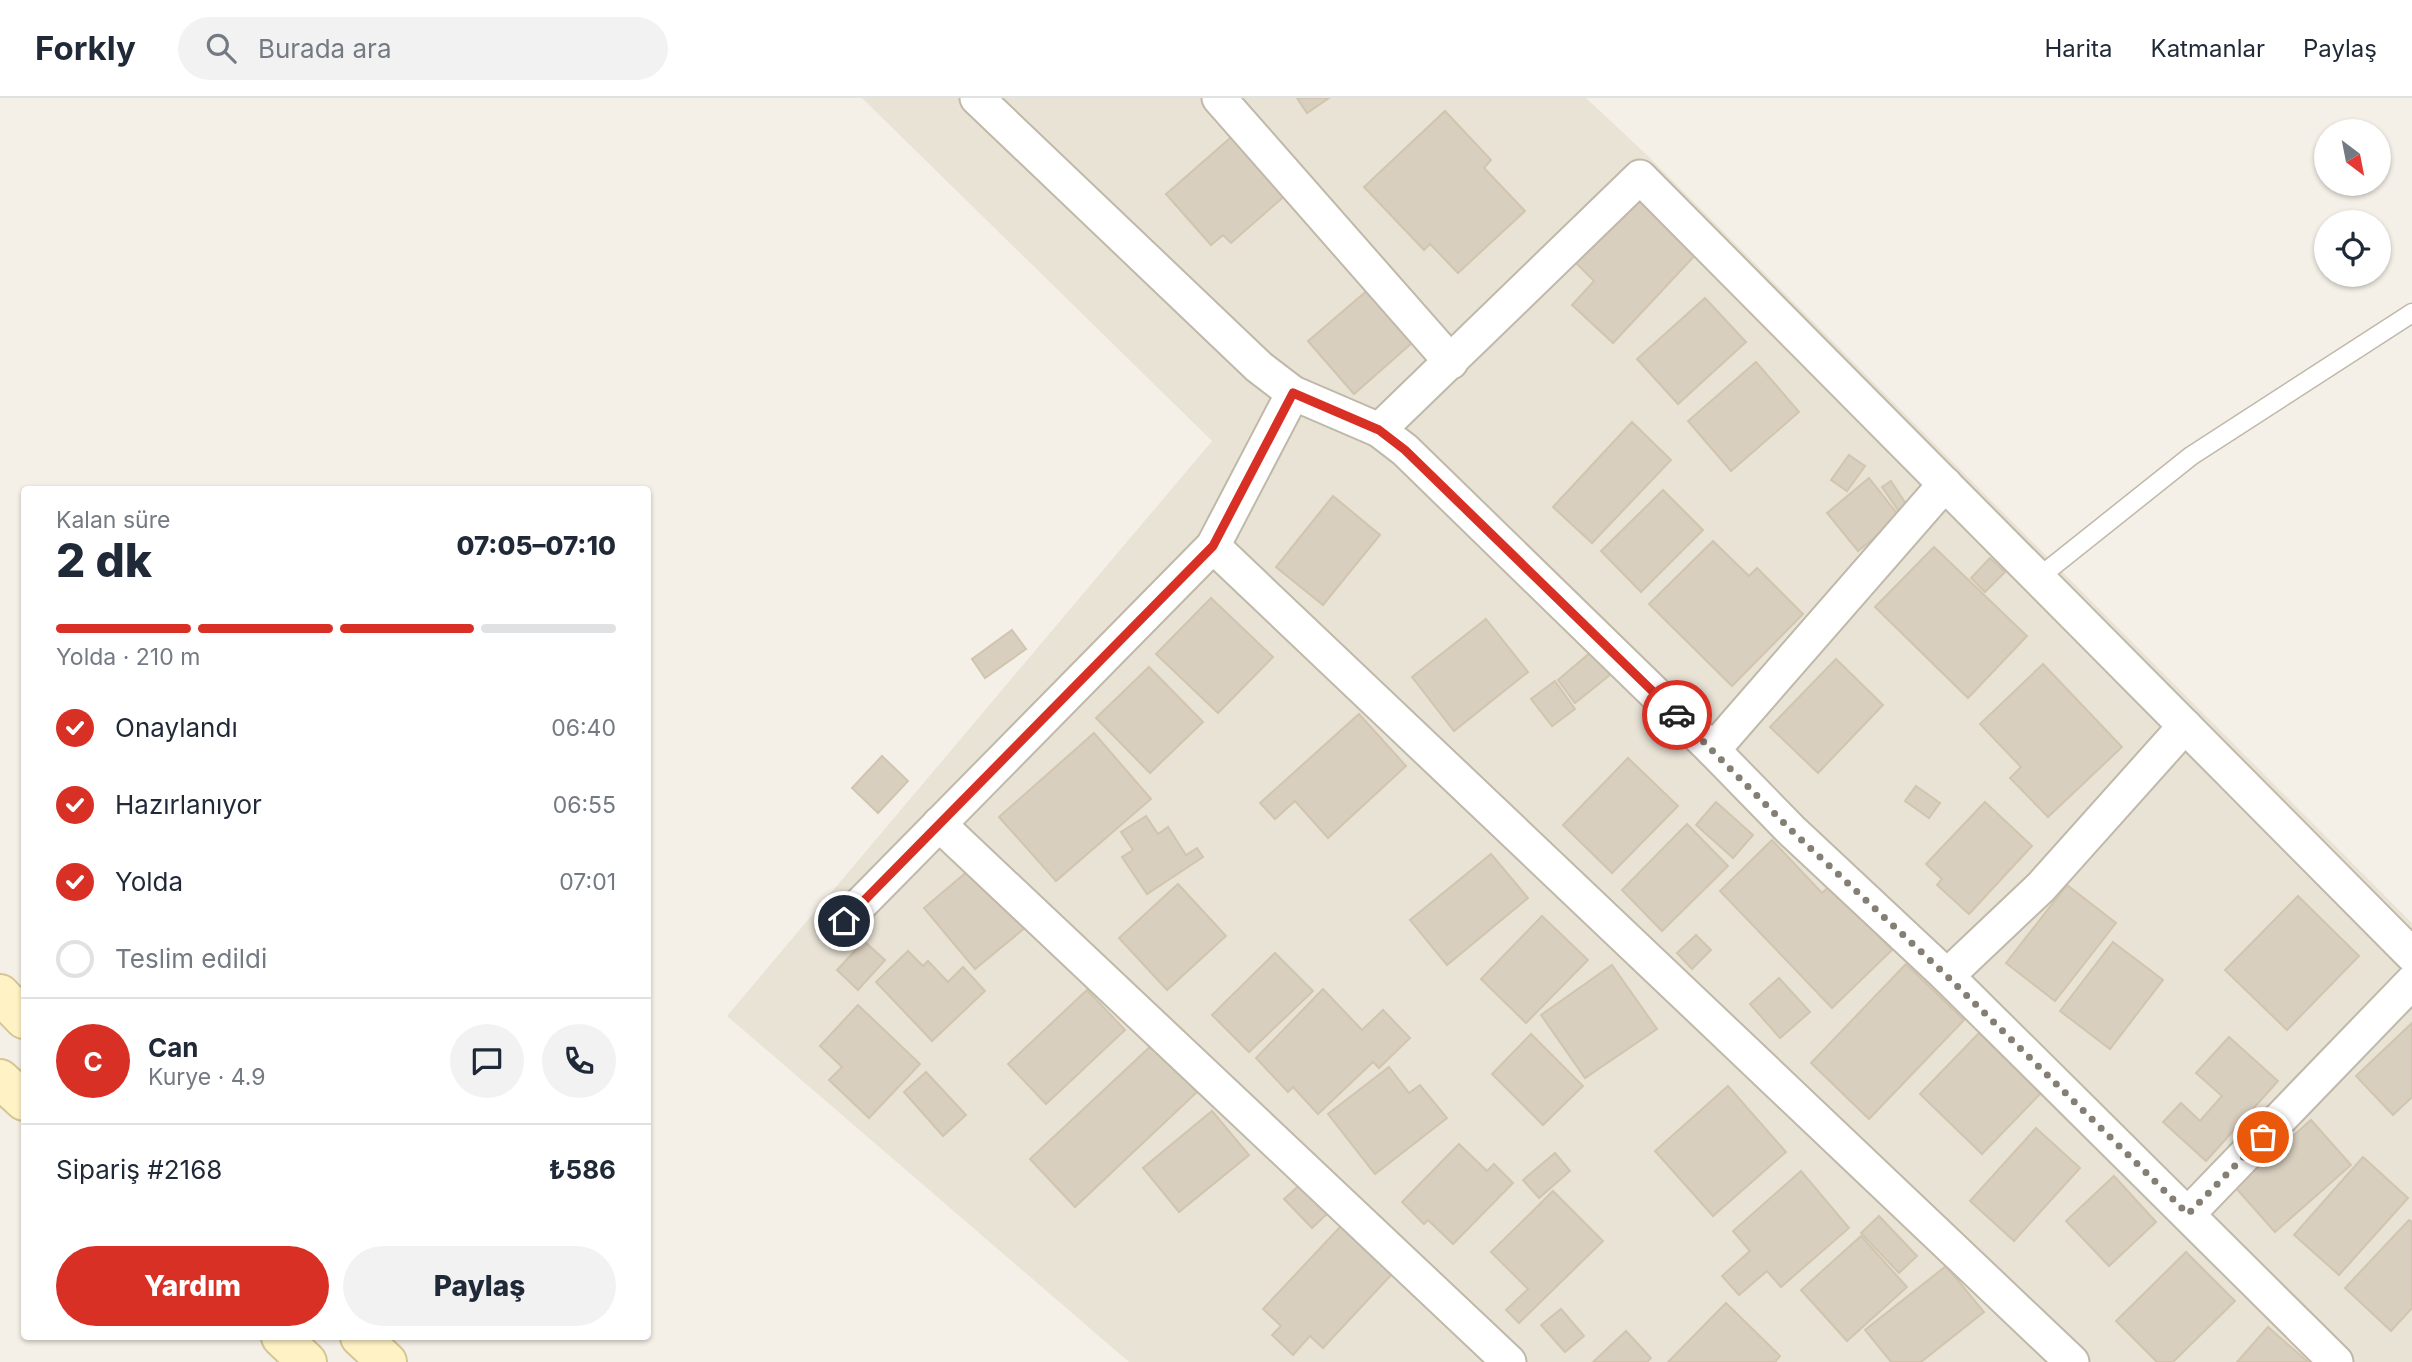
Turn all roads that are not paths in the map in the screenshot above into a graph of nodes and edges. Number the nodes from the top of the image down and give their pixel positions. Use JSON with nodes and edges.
{"nodes":[{"id":1,"x":977,"y":98,"type":"edge"},
{"id":2,"x":1219,"y":98,"type":"edge"},
{"id":3,"x":2412,"y":313,"type":"edge"},
{"id":4,"x":1451,"y":362,"type":"junction"},
{"id":5,"x":1293,"y":393,"type":"junction"},
{"id":6,"x":1379,"y":430,"type":"junction"},
{"id":7,"x":1945,"y":484,"type":"junction"},
{"id":8,"x":1213,"y":546,"type":"junction"},
{"id":9,"x":2038,"y":578,"type":"junction"},
{"id":10,"x":2185,"y":726,"type":"junction"},
{"id":11,"x":1713,"y":750,"type":"junction"},
{"id":12,"x":939,"y":824,"type":"junction"},
{"id":13,"x":844,"y":921,"type":"dead end"},
{"id":14,"x":2412,"y":955,"type":"edge"},
{"id":15,"x":1947,"y":976,"type":"junction"},
{"id":16,"x":2412,"y":982,"type":"edge"},
{"id":17,"x":0,"y":994,"type":"edge"},
{"id":18,"x":21,"y":1016,"type":"edge"},
{"id":19,"x":0,"y":1079,"type":"edge"},
{"id":20,"x":21,"y":1098,"type":"edge"},
{"id":21,"x":2188,"y":1214,"type":"junction"},
{"id":22,"x":284,"y":1340,"type":"edge"},
{"id":23,"x":363,"y":1340,"type":"edge"},
{"id":24,"x":307,"y":1362,"type":"edge"},
{"id":25,"x":387,"y":1362,"type":"edge"},
{"id":26,"x":1508,"y":1362,"type":"edge"},
{"id":27,"x":2072,"y":1362,"type":"edge"},
{"id":28,"x":2336,"y":1362,"type":"edge"}],
"edges":[{"from":1,"to":5,"type":"street"},
{"from":2,"to":4,"type":"street"},
{"from":3,"to":9,"type":"lane"},
{"from":4,"to":6,"type":"street"},
{"from":4,"to":7,"type":"street"},
{"from":5,"to":6,"type":"street"},
{"from":5,"to":8,"type":"street"},
{"from":6,"to":11,"type":"street"},
{"from":7,"to":9,"type":"street"},
{"from":7,"to":11,"type":"street"},
{"from":8,"to":12,"type":"street"},
{"from":8,"to":27,"type":"street"},
{"from":9,"to":10,"type":"street"},
{"from":10,"to":14,"type":"street"},
{"from":10,"to":15,"type":"street"},
{"from":11,"to":15,"type":"street"},
{"from":12,"to":13,"type":"street"},
{"from":12,"to":26,"type":"street"},
{"from":15,"to":21,"type":"street"},
{"from":16,"to":21,"type":"street"},
{"from":17,"to":18,"type":"street"},
{"from":19,"to":20,"type":"street"},
{"from":21,"to":28,"type":"street"},
{"from":22,"to":24,"type":"street"},
{"from":23,"to":25,"type":"street"}]}
